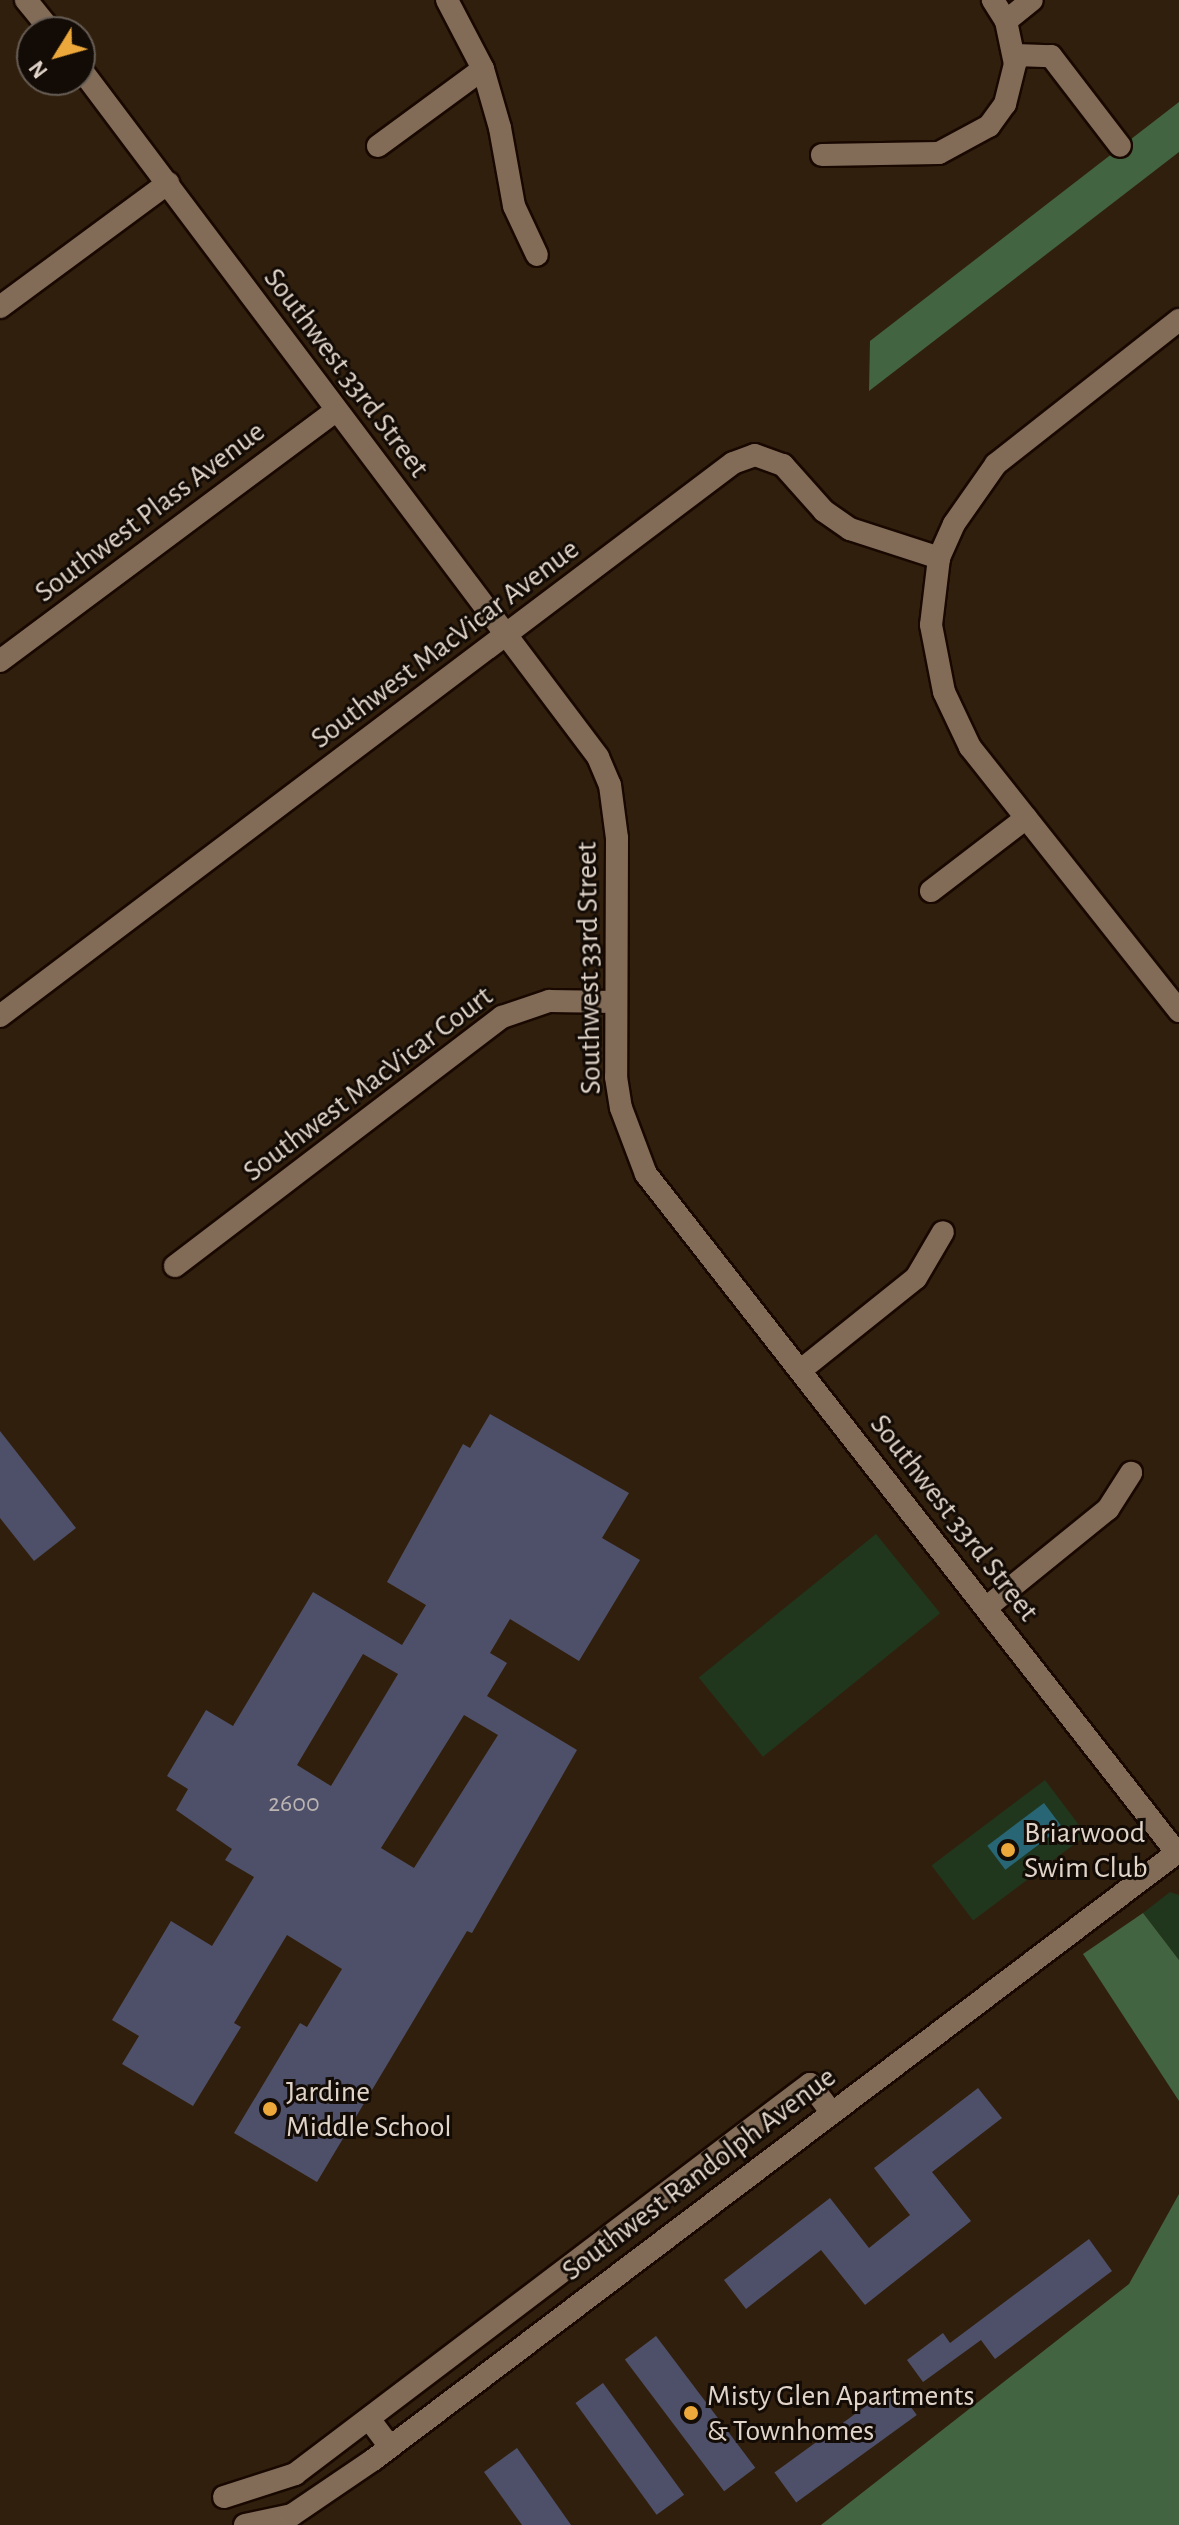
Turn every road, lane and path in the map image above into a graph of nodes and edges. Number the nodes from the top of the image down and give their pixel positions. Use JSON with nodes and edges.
{"nodes":[{"id":1,"x":26,"y":0,"type":"edge"},
{"id":2,"x":447,"y":0,"type":"edge"},
{"id":3,"x":993,"y":0,"type":"edge"},
{"id":4,"x":1032,"y":0,"type":"edge"},
{"id":5,"x":39,"y":16,"type":"edge"},
{"id":6,"x":1006,"y":21,"type":"junction"},
{"id":7,"x":1015,"y":55,"type":"junction"},
{"id":8,"x":483,"y":69,"type":"junction"},
{"id":9,"x":96,"y":89,"type":"edge"},
{"id":10,"x":378,"y":146,"type":"dead end"},
{"id":11,"x":1120,"y":146,"type":"dead end"},
{"id":12,"x":822,"y":155,"type":"dead end"},
{"id":13,"x":168,"y":183,"type":"junction"},
{"id":14,"x":537,"y":255,"type":"dead end"},
{"id":15,"x":0,"y":307,"type":"edge"},
{"id":16,"x":1179,"y":320,"type":"edge"},
{"id":17,"x":336,"y":411,"type":"junction"},
{"id":18,"x":939,"y":558,"type":"junction"},
{"id":19,"x":507,"y":634,"type":"junction"},
{"id":20,"x":0,"y":661,"type":"edge"},
{"id":21,"x":1026,"y":818,"type":"junction"},
{"id":22,"x":931,"y":891,"type":"dead end"},
{"id":23,"x":616,"y":1002,"type":"junction"},
{"id":24,"x":1179,"y":1011,"type":"edge"},
{"id":25,"x":0,"y":1016,"type":"edge"},
{"id":26,"x":943,"y":1232,"type":"dead end"},
{"id":27,"x":175,"y":1266,"type":"dead end"},
{"id":28,"x":801,"y":1370,"type":"junction"},
{"id":29,"x":1131,"y":1473,"type":"dead end"},
{"id":30,"x":987,"y":1607,"type":"junction"},
{"id":31,"x":1178,"y":1853,"type":"edge"},
{"id":32,"x":831,"y":2112,"type":"junction"},
{"id":33,"x":540,"y":2289,"type":"junction"},
{"id":34,"x":562,"y":2316,"type":"junction"},
{"id":35,"x":369,"y":2419,"type":"junction"},
{"id":36,"x":390,"y":2447,"type":"junction"},
{"id":37,"x":224,"y":2497,"type":"dead end"},
{"id":38,"x":245,"y":2525,"type":"edge"}],
"edges":[{"from":1,"to":5,"type":"street"},
{"from":2,"to":8,"type":"street"},
{"from":3,"to":6,"type":"street"},
{"from":4,"to":6,"type":"street"},
{"from":6,"to":7,"type":"street"},
{"from":7,"to":11,"type":"street"},
{"from":7,"to":12,"type":"street"},
{"from":8,"to":10,"type":"street"},
{"from":8,"to":14,"type":"street"},
{"from":9,"to":13,"type":"street","name":"Southwest 33rd Street"},
{"from":13,"to":15,"type":"street"},
{"from":13,"to":17,"type":"street","name":"Southwest 33rd Street"},
{"from":16,"to":18,"type":"street"},
{"from":17,"to":19,"type":"street","name":"Southwest 33rd Street"},
{"from":17,"to":20,"type":"street","name":"Southwest Plass Avenue"},
{"from":18,"to":19,"type":"street","name":"Southwest MacVicar Avenue"},
{"from":18,"to":21,"type":"street"},
{"from":19,"to":23,"type":"street","name":"Southwest 33rd Street"},
{"from":19,"to":25,"type":"street","name":"Southwest MacVicar Avenue"},
{"from":21,"to":22,"type":"street"},
{"from":21,"to":24,"type":"street"},
{"from":23,"to":27,"type":"street","name":"Southwest MacVicar Court"},
{"from":23,"to":28,"type":"street","name":"Southwest 33rd Street"},
{"from":26,"to":28,"type":"street"},
{"from":28,"to":30,"type":"street","name":"Southwest 33rd Street"},
{"from":29,"to":30,"type":"street"},
{"from":30,"to":31,"type":"street","name":"Southwest 33rd Street"},
{"from":31,"to":32,"type":"street","name":"Southwest Randolph Avenue"},
{"from":32,"to":33,"type":"street"},
{"from":32,"to":34,"type":"street","name":"Southwest Randolph Avenue"},
{"from":33,"to":34,"type":"street"},
{"from":33,"to":35,"type":"street"},
{"from":34,"to":36,"type":"street","name":"Southwest Randolph Avenue"},
{"from":35,"to":36,"type":"street"},
{"from":35,"to":37,"type":"street"},
{"from":36,"to":38,"type":"street","name":"Southwest Randolph Avenue"}]}
